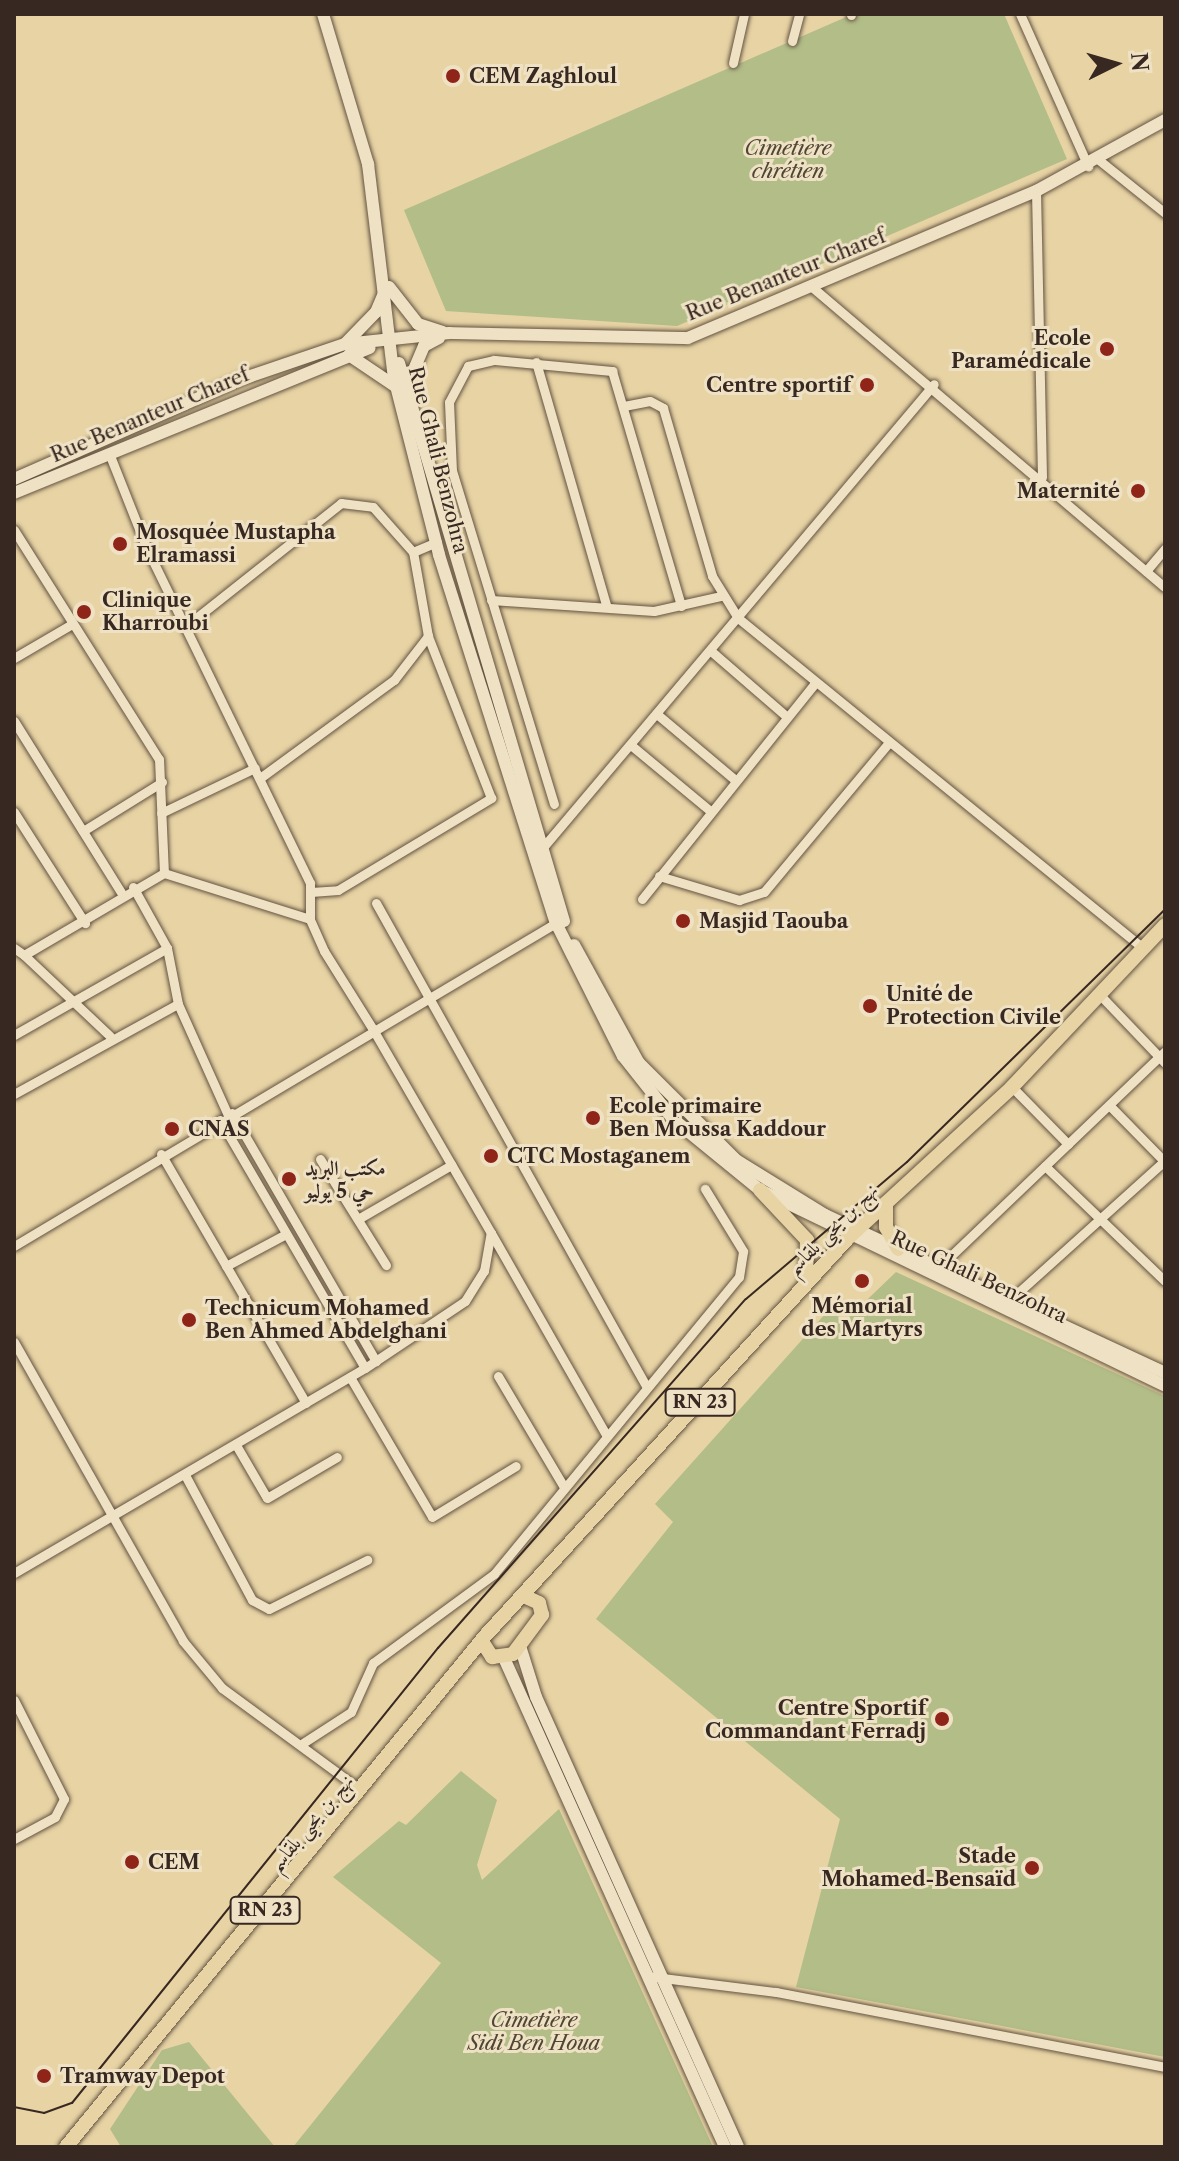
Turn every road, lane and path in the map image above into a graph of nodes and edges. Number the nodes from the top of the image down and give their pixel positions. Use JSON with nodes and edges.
{"nodes":[{"id":1,"x":323,"y":14,"type":"edge"},
{"id":2,"x":744,"y":14,"type":"edge"},
{"id":3,"x":799,"y":14,"type":"edge"},
{"id":4,"x":1020,"y":14,"type":"edge"},
{"id":5,"x":792,"y":41,"type":"dead end"},
{"id":6,"x":733,"y":63,"type":"dead end"},
{"id":7,"x":1165,"y":120,"type":"edge"},
{"id":8,"x":1094,"y":163,"type":"junction"},
{"id":9,"x":1036,"y":191,"type":"junction"},
{"id":10,"x":1165,"y":213,"type":"edge"},
{"id":11,"x":387,"y":285,"type":"junction"},
{"id":12,"x":812,"y":287,"type":"junction"},
{"id":13,"x":449,"y":333,"type":"junction"},
{"id":14,"x":392,"y":341,"type":"junction"},
{"id":15,"x":347,"y":350,"type":"junction"},
{"id":16,"x":536,"y":362,"type":"junction"},
{"id":17,"x":934,"y":384,"type":"junction"},
{"id":18,"x":402,"y":390,"type":"junction"},
{"id":19,"x":624,"y":406,"type":"junction"},
{"id":20,"x":109,"y":453,"type":"junction"},
{"id":21,"x":1042,"y":477,"type":"junction"},
{"id":22,"x":14,"y":479,"type":"edge"},
{"id":23,"x":14,"y":493,"type":"edge"},
{"id":24,"x":14,"y":530,"type":"edge"},
{"id":25,"x":437,"y":542,"type":"junction"},
{"id":26,"x":1165,"y":548,"type":"edge"},
{"id":27,"x":413,"y":552,"type":"junction"},
{"id":28,"x":1146,"y":571,"type":"junction"},
{"id":29,"x":1165,"y":587,"type":"edge"},
{"id":30,"x":721,"y":596,"type":"junction"},
{"id":31,"x":491,"y":600,"type":"junction"},
{"id":32,"x":606,"y":604,"type":"junction"},
{"id":33,"x":681,"y":606,"type":"junction"},
{"id":34,"x":738,"y":618,"type":"junction"},
{"id":35,"x":72,"y":624,"type":"junction"},
{"id":36,"x":186,"y":626,"type":"junction"},
{"id":37,"x":428,"y":636,"type":"junction"},
{"id":38,"x":711,"y":651,"type":"junction"},
{"id":39,"x":14,"y":658,"type":"edge"},
{"id":40,"x":815,"y":683,"type":"junction"},
{"id":41,"x":658,"y":715,"type":"junction"},
{"id":42,"x":786,"y":716,"type":"junction"},
{"id":43,"x":14,"y":721,"type":"edge"},
{"id":44,"x":887,"y":745,"type":"junction"},
{"id":45,"x":632,"y":746,"type":"junction"},
{"id":46,"x":255,"y":768,"type":"junction"},
{"id":47,"x":260,"y":778,"type":"junction"},
{"id":48,"x":734,"y":779,"type":"junction"},
{"id":49,"x":162,"y":782,"type":"junction"},
{"id":50,"x":554,"y":804,"type":"dead end"},
{"id":51,"x":709,"y":810,"type":"junction"},
{"id":52,"x":14,"y":812,"type":"edge"},
{"id":53,"x":161,"y":813,"type":"junction"},
{"id":54,"x":83,"y":831,"type":"junction"},
{"id":55,"x":538,"y":853,"type":"junction"},
{"id":56,"x":164,"y":873,"type":"junction"},
{"id":57,"x":659,"y":876,"type":"junction"},
{"id":58,"x":133,"y":887,"type":"junction"},
{"id":59,"x":121,"y":892,"type":"junction"},
{"id":60,"x":311,"y":892,"type":"junction"},
{"id":61,"x":642,"y":899,"type":"dead end"},
{"id":62,"x":376,"y":903,"type":"dead end"},
{"id":63,"x":310,"y":919,"type":"junction"},
{"id":64,"x":559,"y":921,"type":"junction"},
{"id":65,"x":85,"y":923,"type":"junction"},
{"id":66,"x":1165,"y":925,"type":"edge"},
{"id":67,"x":14,"y":948,"type":"edge"},
{"id":68,"x":167,"y":948,"type":"junction"},
{"id":69,"x":1144,"y":949,"type":"junction"},
{"id":70,"x":24,"y":955,"type":"junction"},
{"id":71,"x":1100,"y":995,"type":"junction"},
{"id":72,"x":430,"y":997,"type":"junction"},
{"id":73,"x":76,"y":999,"type":"junction"},
{"id":74,"x":178,"y":1004,"type":"junction"},
{"id":75,"x":374,"y":1031,"type":"junction"},
{"id":76,"x":14,"y":1035,"type":"edge"},
{"id":77,"x":110,"y":1036,"type":"junction"},
{"id":78,"x":1163,"y":1057,"type":"edge"},
{"id":79,"x":1012,"y":1087,"type":"junction"},
{"id":80,"x":14,"y":1094,"type":"edge"},
{"id":81,"x":1109,"y":1105,"type":"junction"},
{"id":82,"x":227,"y":1116,"type":"junction"},
{"id":83,"x":1068,"y":1144,"type":"junction"},
{"id":84,"x":161,"y":1154,"type":"junction"},
{"id":85,"x":320,"y":1159,"type":"dead end"},
{"id":86,"x":1164,"y":1161,"type":"edge"},
{"id":87,"x":451,"y":1165,"type":"junction"},
{"id":88,"x":1045,"y":1166,"type":"junction"},
{"id":89,"x":705,"y":1189,"type":"dead end"},
{"id":90,"x":760,"y":1190,"type":"junction"},
{"id":91,"x":886,"y":1203,"type":"junction"},
{"id":92,"x":1100,"y":1218,"type":"junction"},
{"id":93,"x":358,"y":1219,"type":"junction"},
{"id":94,"x":491,"y":1233,"type":"junction"},
{"id":95,"x":286,"y":1234,"type":"junction"},
{"id":96,"x":852,"y":1234,"type":"junction"},
{"id":97,"x":14,"y":1246,"type":"edge"},
{"id":98,"x":898,"y":1249,"type":"junction"},
{"id":99,"x":386,"y":1265,"type":"dead end"},
{"id":100,"x":226,"y":1266,"type":"junction"},
{"id":101,"x":933,"y":1272,"type":"junction"},
{"id":102,"x":1165,"y":1281,"type":"edge"},
{"id":103,"x":806,"y":1282,"type":"junction"},
{"id":104,"x":1011,"y":1299,"type":"junction"},
{"id":105,"x":14,"y":1342,"type":"edge"},
{"id":106,"x":24,"y":1360,"type":"junction"},
{"id":107,"x":376,"y":1361,"type":"junction"},
{"id":108,"x":14,"y":1366,"type":"edge"},
{"id":109,"x":365,"y":1368,"type":"junction"},
{"id":110,"x":498,"y":1376,"type":"dead end"},
{"id":111,"x":350,"y":1377,"type":"junction"},
{"id":112,"x":1163,"y":1377,"type":"edge"},
{"id":113,"x":646,"y":1386,"type":"junction"},
{"id":114,"x":306,"y":1403,"type":"junction"},
{"id":115,"x":606,"y":1435,"type":"junction"},
{"id":116,"x":236,"y":1445,"type":"junction"},
{"id":117,"x":337,"y":1457,"type":"dead end"},
{"id":118,"x":516,"y":1466,"type":"dead end"},
{"id":119,"x":185,"y":1475,"type":"junction"},
{"id":120,"x":564,"y":1487,"type":"junction"},
{"id":121,"x":113,"y":1518,"type":"junction"},
{"id":122,"x":367,"y":1560,"type":"dead end"},
{"id":123,"x":14,"y":1573,"type":"edge"},
{"id":124,"x":545,"y":1577,"type":"junction"},
{"id":125,"x":526,"y":1597,"type":"junction"},
{"id":126,"x":542,"y":1608,"type":"junction"},
{"id":127,"x":483,"y":1643,"type":"junction"},
{"id":128,"x":520,"y":1646,"type":"junction"},
{"id":129,"x":498,"y":1657,"type":"junction"},
{"id":130,"x":462,"y":1672,"type":"junction"},
{"id":131,"x":14,"y":1700,"type":"edge"},
{"id":132,"x":303,"y":1743,"type":"junction"},
{"id":133,"x":364,"y":1792,"type":"junction"},
{"id":134,"x":14,"y":1839,"type":"edge"},
{"id":135,"x":661,"y":1973,"type":"junction"},
{"id":136,"x":647,"y":1976,"type":"junction"},
{"id":137,"x":1165,"y":2067,"type":"edge"},
{"id":138,"x":66,"y":2147,"type":"edge"},
{"id":139,"x":725,"y":2147,"type":"edge"},
{"id":140,"x":738,"y":2147,"type":"edge"}],
"edges":[{"from":1,"to":11,"type":"main road","name":"Rue Ghali Benzohra"},
{"from":2,"to":6,"type":"street"},
{"from":3,"to":5,"type":"street"},
{"from":4,"to":8,"type":"street"},
{"from":7,"to":8,"type":"main road","name":"Rue Benanteur Charef"},
{"from":8,"to":9,"type":"main road","name":"Rue Benanteur Charef"},
{"from":8,"to":10,"type":"street"},
{"from":9,"to":12,"type":"main road","name":"Rue Benanteur Charef"},
{"from":9,"to":21,"type":"street"},
{"from":11,"to":13,"type":"main road"},
{"from":11,"to":14,"type":"main road","name":"Rue Ghali Benzohra"},
{"from":11,"to":15,"type":"main road"},
{"from":12,"to":13,"type":"main road","name":"Rue Benanteur Charef"},
{"from":12,"to":17,"type":"street"},
{"from":13,"to":14,"type":"main road","name":"Rue Benanteur Charef"},
{"from":13,"to":18,"type":"main road"},
{"from":14,"to":15,"type":"main road","name":"Rue Benanteur Charef"},
{"from":14,"to":18,"type":"main road","name":"Rue Ghali Benzohra"},
{"from":15,"to":18,"type":"main road"},
{"from":15,"to":20,"type":"main road","name":"Rue Benanteur Charef"},
{"from":15,"to":22,"type":"main road","name":"Rue Benanteur Charef"},
{"from":16,"to":19,"type":"street"},
{"from":16,"to":31,"type":"street"},
{"from":16,"to":32,"type":"street"},
{"from":17,"to":21,"type":"street"},
{"from":17,"to":34,"type":"street"},
{"from":18,"to":25,"type":"main road","name":"Rue Ghali Benzohra"},
{"from":18,"to":55,"type":"main road","name":"Rue Ghali Benzohra"},
{"from":19,"to":30,"type":"street"},
{"from":19,"to":33,"type":"street"},
{"from":20,"to":23,"type":"main road","name":"Rue Benanteur Charef"},
{"from":20,"to":36,"type":"street"},
{"from":21,"to":28,"type":"street"},
{"from":24,"to":35,"type":"street"},
{"from":25,"to":27,"type":"street"},
{"from":25,"to":55,"type":"main road","name":"Rue Ghali Benzohra"},
{"from":26,"to":28,"type":"street"},
{"from":27,"to":36,"type":"street"},
{"from":27,"to":37,"type":"street"},
{"from":28,"to":29,"type":"street"},
{"from":30,"to":33,"type":"street"},
{"from":30,"to":34,"type":"street"},
{"from":31,"to":32,"type":"street"},
{"from":31,"to":50,"type":"street"},
{"from":32,"to":33,"type":"street"},
{"from":34,"to":38,"type":"street"},
{"from":34,"to":40,"type":"street"},
{"from":35,"to":39,"type":"street"},
{"from":35,"to":49,"type":"street"},
{"from":36,"to":46,"type":"street"},
{"from":37,"to":47,"type":"street"},
{"from":37,"to":60,"type":"street"},
{"from":38,"to":41,"type":"street"},
{"from":38,"to":42,"type":"street"},
{"from":40,"to":42,"type":"street"},
{"from":40,"to":44,"type":"street"},
{"from":41,"to":45,"type":"street"},
{"from":41,"to":48,"type":"street"},
{"from":42,"to":48,"type":"street"},
{"from":43,"to":54,"type":"street"},
{"from":44,"to":57,"type":"street"},
{"from":44,"to":69,"type":"street"},
{"from":45,"to":51,"type":"street"},
{"from":45,"to":55,"type":"street"},
{"from":46,"to":47,"type":"street"},
{"from":46,"to":53,"type":"street"},
{"from":47,"to":60,"type":"street"},
{"from":48,"to":51,"type":"street"},
{"from":49,"to":53,"type":"street"},
{"from":49,"to":54,"type":"street"},
{"from":51,"to":57,"type":"street"},
{"from":52,"to":65,"type":"street"},
{"from":53,"to":56,"type":"street"},
{"from":54,"to":59,"type":"street"},
{"from":55,"to":64,"type":"main road","name":"Rue Ghali Benzohra"},
{"from":56,"to":58,"type":"street"},
{"from":56,"to":63,"type":"street"},
{"from":57,"to":61,"type":"street"},
{"from":58,"to":59,"type":"street"},
{"from":58,"to":68,"type":"street"},
{"from":59,"to":65,"type":"street"},
{"from":60,"to":63,"type":"street"},
{"from":62,"to":72,"type":"street"},
{"from":63,"to":75,"type":"street"},
{"from":64,"to":72,"type":"street"},
{"from":64,"to":90,"type":"main road","name":"Rue Ghali Benzohra"},
{"from":64,"to":96,"type":"main road","name":"Rue Ghali Benzohra"},
{"from":65,"to":70,"type":"street"},
{"from":66,"to":69,"type":"main road","name":"نهج بن يحيى بلقاسم","number":"RN 23"},
{"from":67,"to":70,"type":"street"},
{"from":68,"to":73,"type":"street"},
{"from":68,"to":74,"type":"street"},
{"from":69,"to":71,"type":"main road","name":"نهج بن يحيى بلقاسم","number":"RN 23"},
{"from":70,"to":73,"type":"street"},
{"from":71,"to":78,"type":"street"},
{"from":71,"to":79,"type":"main road","name":"نهج بن يحيى بلقاسم","number":"RN 23"},
{"from":72,"to":75,"type":"street"},
{"from":72,"to":113,"type":"street"},
{"from":73,"to":76,"type":"street"},
{"from":73,"to":77,"type":"street"},
{"from":74,"to":77,"type":"street"},
{"from":74,"to":82,"type":"street"},
{"from":75,"to":82,"type":"street"},
{"from":75,"to":87,"type":"street"},
{"from":77,"to":80,"type":"street"},
{"from":78,"to":81,"type":"street"},
{"from":79,"to":83,"type":"street"},
{"from":79,"to":91,"type":"main road","name":"نهج بن يحيى بلقاسم","number":"RN 23"},
{"from":81,"to":83,"type":"street"},
{"from":81,"to":86,"type":"street"},
{"from":82,"to":84,"type":"street"},
{"from":82,"to":95,"type":"street"},
{"from":82,"to":107,"type":"street"},
{"from":83,"to":88,"type":"street"},
{"from":84,"to":97,"type":"street"},
{"from":84,"to":100,"type":"street"},
{"from":85,"to":93,"type":"street"},
{"from":86,"to":92,"type":"street"},
{"from":87,"to":93,"type":"street"},
{"from":87,"to":94,"type":"street"},
{"from":88,"to":92,"type":"street"},
{"from":88,"to":101,"type":"street"},
{"from":89,"to":113,"type":"street"},
{"from":90,"to":96,"type":"main road","name":"Rue Ghali Benzohra"},
{"from":90,"to":103,"type":"main road"},
{"from":91,"to":96,"type":"main road","name":"نهج بن يحيى بلقاسم","number":"RN 23"},
{"from":91,"to":98,"type":"main road"},
{"from":92,"to":102,"type":"street"},
{"from":92,"to":104,"type":"street"},
{"from":93,"to":99,"type":"street"},
{"from":94,"to":107,"type":"street"},
{"from":94,"to":115,"type":"street"},
{"from":95,"to":100,"type":"street"},
{"from":95,"to":109,"type":"street"},
{"from":96,"to":98,"type":"main road","name":"Rue Ghali Benzohra"},
{"from":96,"to":101,"type":"main road","name":"Rue Ghali Benzohra"},
{"from":96,"to":103,"type":"main road","name":"نهج بن يحيى بلقاسم","number":"RN 23"},
{"from":98,"to":101,"type":"main road","name":"Rue Ghali Benzohra"},
{"from":100,"to":114,"type":"street"},
{"from":101,"to":104,"type":"main road","name":"Rue Ghali Benzohra"},
{"from":101,"to":112,"type":"main road","name":"Rue Ghali Benzohra"},
{"from":103,"to":124,"type":"main road","name":"نهج بن يحيى بلقاسم","number":"RN 23"},
{"from":104,"to":112,"type":"main road","name":"Rue Ghali Benzohra"},
{"from":105,"to":106,"type":"street"},
{"from":106,"to":108,"type":"street"},
{"from":106,"to":121,"type":"street"},
{"from":107,"to":109,"type":"street"},
{"from":109,"to":111,"type":"street"},
{"from":110,"to":120,"type":"street"},
{"from":111,"to":114,"type":"street"},
{"from":111,"to":118,"type":"street"},
{"from":113,"to":115,"type":"street"},
{"from":114,"to":116,"type":"street"},
{"from":115,"to":120,"type":"street"},
{"from":116,"to":117,"type":"street"},
{"from":116,"to":119,"type":"street"},
{"from":119,"to":121,"type":"street"},
{"from":119,"to":122,"type":"street"},
{"from":120,"to":132,"type":"street"},
{"from":121,"to":123,"type":"street"},
{"from":121,"to":132,"type":"street"},
{"from":124,"to":125,"type":"main road","name":"نهج بن يحيى بلقاسم","number":"RN 23"},
{"from":124,"to":126,"type":"main road"},
{"from":125,"to":126,"type":"main road"},
{"from":125,"to":127,"type":"main road","name":"نهج بن يحيى بلقاسم"},
{"from":126,"to":128,"type":"main road"},
{"from":127,"to":129,"type":"main road"},
{"from":127,"to":130,"type":"main road","name":"نهج بن يحيى بلقاسم","number":"RN 23"},
{"from":128,"to":129,"type":"main road","name":"نهج بن يحيى بلقاسم"},
{"from":128,"to":135,"type":"main road"},
{"from":129,"to":130,"type":"main road","name":"نهج بن يحيى بلقاسم","number":"RN 23"},
{"from":129,"to":136,"type":"main road"},
{"from":130,"to":133,"type":"main road","name":"نهج بن يحيى بلقاسم","number":"RN 23"},
{"from":131,"to":134,"type":"street"},
{"from":132,"to":133,"type":"street"},
{"from":133,"to":138,"type":"main road","name":"نهج بن يحيى بلقاسم","number":"RN 23"},
{"from":135,"to":136,"type":"street"},
{"from":135,"to":137,"type":"street"},
{"from":135,"to":140,"type":"main road"},
{"from":136,"to":139,"type":"main road"}]}
